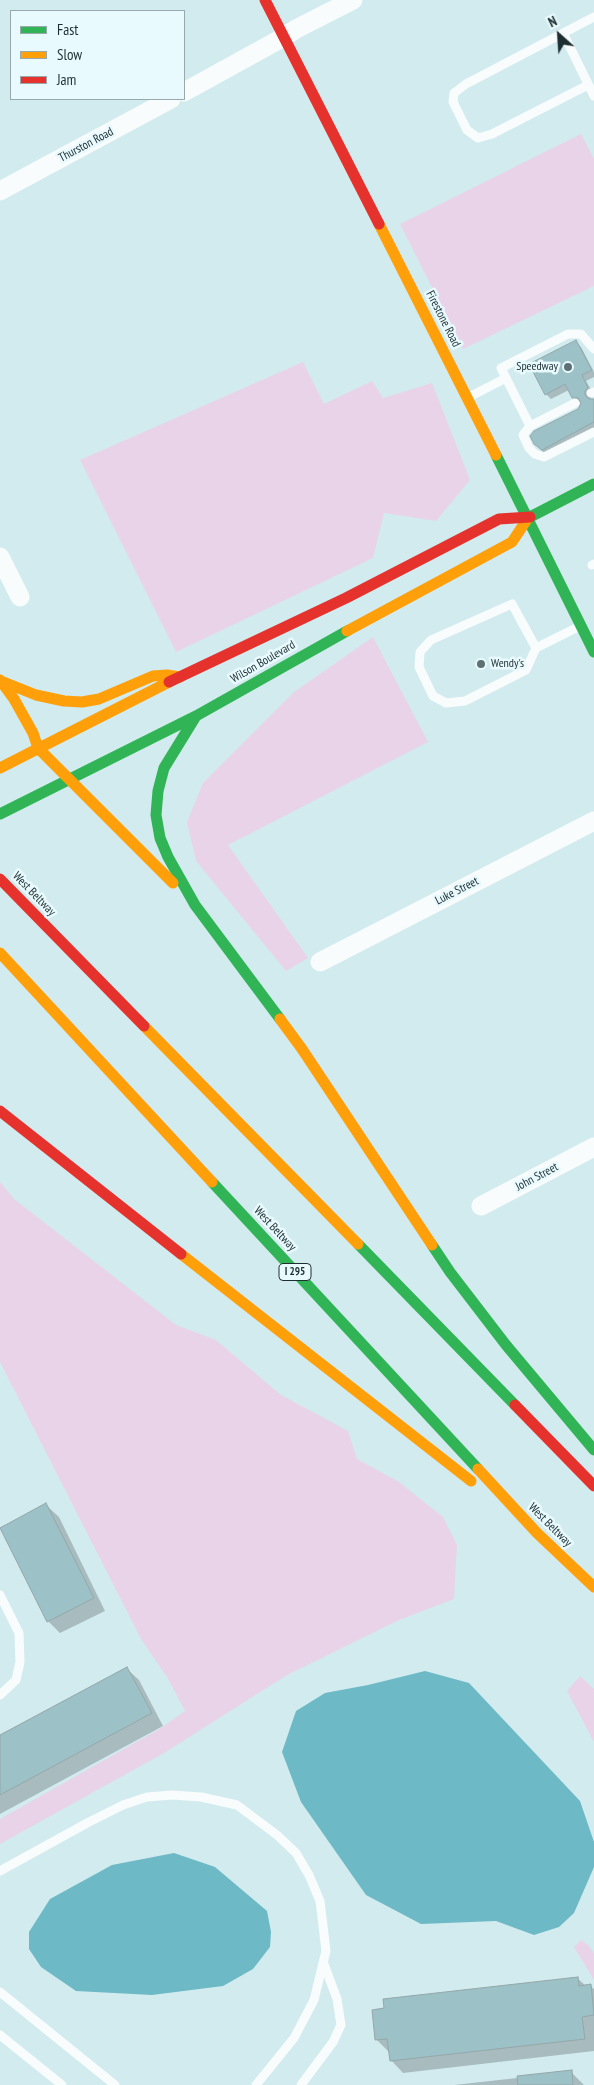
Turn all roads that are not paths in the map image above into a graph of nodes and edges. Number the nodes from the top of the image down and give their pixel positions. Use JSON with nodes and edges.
{"nodes":[{"id":1,"x":265,"y":0,"type":"edge"},
{"id":2,"x":353,"y":0,"type":"edge"},
{"id":3,"x":594,"y":17,"type":"edge"},
{"id":4,"x":563,"y":33,"type":"junction"},
{"id":5,"x":284,"y":37,"type":"junction"},
{"id":6,"x":588,"y":84,"type":"junction"},
{"id":7,"x":185,"y":91,"type":"edge"},
{"id":8,"x":594,"y":96,"type":"edge"},
{"id":9,"x":169,"y":100,"type":"edge"},
{"id":10,"x":0,"y":192,"type":"edge"},
{"id":11,"x":594,"y":348,"type":"edge"},
{"id":12,"x":506,"y":378,"type":"junction"},
{"id":13,"x":468,"y":398,"type":"junction"},
{"id":14,"x":571,"y":406,"type":"dead end"},
{"id":15,"x":534,"y":425,"type":"junction"},
{"id":16,"x":594,"y":432,"type":"edge"},
{"id":17,"x":594,"y":484,"type":"edge"},
{"id":18,"x":528,"y":518,"type":"junction"},
{"id":19,"x":0,"y":557,"type":"edge"},
{"id":20,"x":20,"y":597,"type":"dead end"},
{"id":21,"x":581,"y":626,"type":"junction"},
{"id":22,"x":536,"y":648,"type":"junction"},
{"id":23,"x":594,"y":652,"type":"edge"},
{"id":24,"x":180,"y":677,"type":"junction"},
{"id":25,"x":0,"y":680,"type":"edge"},
{"id":26,"x":196,"y":716,"type":"junction"},
{"id":27,"x":38,"y":748,"type":"junction"},
{"id":28,"x":0,"y":768,"type":"edge"},
{"id":29,"x":69,"y":780,"type":"junction"},
{"id":30,"x":0,"y":814,"type":"edge"},
{"id":31,"x":594,"y":821,"type":"edge"},
{"id":32,"x":0,"y":880,"type":"edge"},
{"id":33,"x":195,"y":905,"type":"junction"},
{"id":34,"x":0,"y":953,"type":"edge"},
{"id":35,"x":320,"y":962,"type":"dead end"},
{"id":36,"x":0,"y":1111,"type":"edge"},
{"id":37,"x":594,"y":1147,"type":"edge"},
{"id":38,"x":481,"y":1206,"type":"dead end"},
{"id":39,"x":594,"y":1450,"type":"edge"},
{"id":40,"x":594,"y":1486,"type":"edge"},
{"id":41,"x":537,"y":1532,"type":"junction"},
{"id":42,"x":594,"y":1587,"type":"edge"},
{"id":43,"x":0,"y":1595,"type":"edge"},
{"id":44,"x":0,"y":1695,"type":"edge"},
{"id":45,"x":0,"y":1871,"type":"edge"},
{"id":46,"x":324,"y":1964,"type":"junction"},
{"id":47,"x":0,"y":1992,"type":"edge"},
{"id":48,"x":0,"y":2035,"type":"edge"},
{"id":49,"x":62,"y":2085,"type":"edge"},
{"id":50,"x":115,"y":2085,"type":"edge"},
{"id":51,"x":256,"y":2085,"type":"edge"},
{"id":52,"x":301,"y":2085,"type":"edge"}],
"edges":[{"from":1,"to":5,"type":"main road","name":"Firestone Road"},
{"from":2,"to":5,"type":"street"},
{"from":3,"to":4,"type":"lane"},
{"from":4,"to":6,"type":"lane"},
{"from":4,"to":6,"type":"lane"},
{"from":5,"to":7,"type":"street"},
{"from":5,"to":13,"type":"main road","name":"Firestone Road"},
{"from":6,"to":8,"type":"lane"},
{"from":9,"to":10,"type":"street","name":"Thurston Road"},
{"from":11,"to":12,"type":"lane"},
{"from":12,"to":13,"type":"lane"},
{"from":12,"to":15,"type":"lane"},
{"from":13,"to":18,"type":"main road","name":"Firestone Road"},
{"from":14,"to":15,"type":"lane"},
{"from":15,"to":16,"type":"lane"},
{"from":17,"to":18,"type":"main road","name":"Wilson Boulevard"},
{"from":18,"to":21,"type":"main road","name":"Firestone Road"},
{"from":18,"to":24,"type":"main road","name":"Wilson Boulevard"},
{"from":18,"to":26,"type":"main road","name":"Wilson Boulevard"},
{"from":19,"to":20,"type":"street"},
{"from":21,"to":22,"type":"lane"},
{"from":21,"to":23,"type":"main road","name":"Firestone Road"},
{"from":22,"to":22,"type":"lane"},
{"from":24,"to":25,"type":"main road"},
{"from":24,"to":27,"type":"main road","name":"Wilson Boulevard"},
{"from":25,"to":27,"type":"main road"},
{"from":26,"to":29,"type":"main road","name":"Wilson Boulevard"},
{"from":26,"to":33,"type":"main road"},
{"from":27,"to":28,"type":"main road","name":"Wilson Boulevard"},
{"from":27,"to":29,"type":"main road"},
{"from":29,"to":30,"type":"main road","name":"Wilson Boulevard"},
{"from":29,"to":33,"type":"main road"},
{"from":31,"to":35,"type":"street","name":"Luke Street"},
{"from":32,"to":40,"type":"main road","name":"West Beltway"},
{"from":33,"to":39,"type":"main road"},
{"from":34,"to":41,"type":"main road","name":"West Beltway","number":"I 295"},
{"from":36,"to":41,"type":"main road"},
{"from":37,"to":38,"type":"street","name":"John Street"},
{"from":41,"to":42,"type":"main road","name":"West Beltway","number":"I 295"},
{"from":43,"to":44,"type":"lane"},
{"from":45,"to":46,"type":"lane"},
{"from":46,"to":51,"type":"lane"},
{"from":46,"to":52,"type":"lane"},
{"from":47,"to":50,"type":"lane"},
{"from":48,"to":49,"type":"lane"}]}
